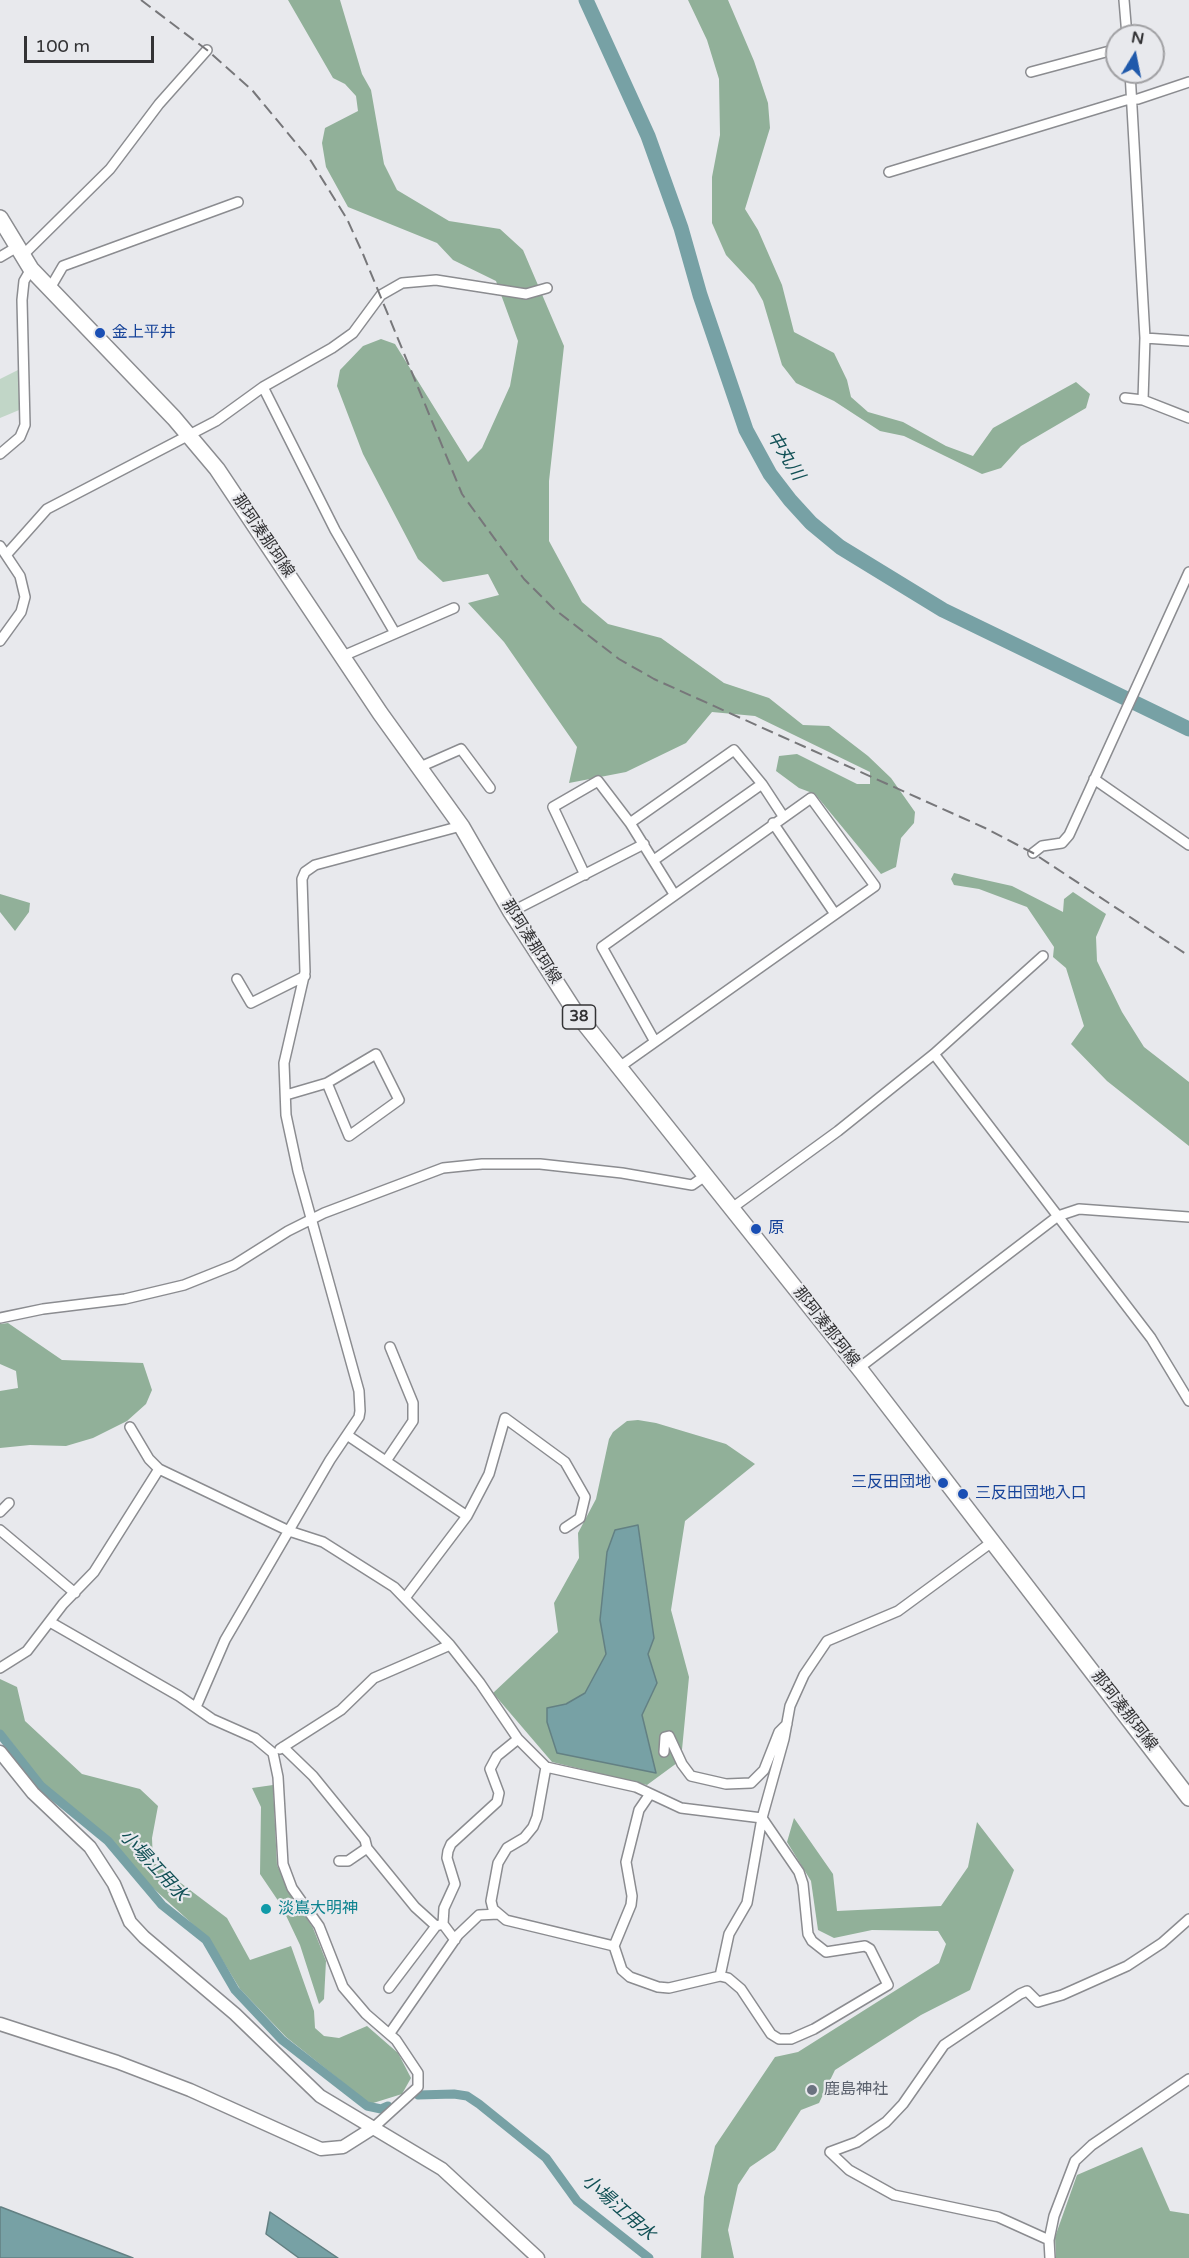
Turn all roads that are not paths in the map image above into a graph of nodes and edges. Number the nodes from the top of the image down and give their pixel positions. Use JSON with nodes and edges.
{"nodes":[{"id":1,"x":1124,"y":0,"type":"edge"},
{"id":2,"x":1126,"y":24,"type":"edge"},
{"id":3,"x":207,"y":50,"type":"dead end"},
{"id":4,"x":1105,"y":52,"type":"edge"},
{"id":5,"x":1031,"y":72,"type":"dead end"},
{"id":6,"x":1189,"y":82,"type":"edge"},
{"id":7,"x":1131,"y":84,"type":"edge"},
{"id":8,"x":1133,"y":100,"type":"junction"},
{"id":9,"x":889,"y":172,"type":"dead end"},
{"id":10,"x":238,"y":202,"type":"dead end"},
{"id":11,"x":0,"y":218,"type":"edge"},
{"id":12,"x":19,"y":251,"type":"junction"},
{"id":13,"x":0,"y":257,"type":"edge"},
{"id":14,"x":30,"y":269,"type":"junction"},
{"id":15,"x":547,"y":288,"type":"dead end"},
{"id":16,"x":49,"y":290,"type":"junction"},
{"id":17,"x":1145,"y":338,"type":"junction"},
{"id":18,"x":1189,"y":341,"type":"edge"},
{"id":19,"x":263,"y":387,"type":"junction"},
{"id":20,"x":1125,"y":398,"type":"dead end"},
{"id":21,"x":1143,"y":400,"type":"junction"},
{"id":22,"x":1189,"y":418,"type":"edge"},
{"id":23,"x":188,"y":434,"type":"junction"},
{"id":24,"x":0,"y":454,"type":"edge"},
{"id":25,"x":0,"y":546,"type":"edge"},
{"id":26,"x":7,"y":554,"type":"junction"},
{"id":27,"x":1189,"y":572,"type":"edge"},
{"id":28,"x":454,"y":608,"type":"dead end"},
{"id":29,"x":395,"y":633,"type":"junction"},
{"id":30,"x":0,"y":641,"type":"edge"},
{"id":31,"x":343,"y":656,"type":"junction"},
{"id":32,"x":420,"y":767,"type":"junction"},
{"id":33,"x":1094,"y":779,"type":"junction"},
{"id":34,"x":762,"y":784,"type":"junction"},
{"id":35,"x":490,"y":788,"type":"dead end"},
{"id":36,"x":783,"y":816,"type":"junction"},
{"id":37,"x":630,"y":823,"type":"junction"},
{"id":38,"x":773,"y":823,"type":"junction"},
{"id":39,"x":461,"y":826,"type":"junction"},
{"id":40,"x":644,"y":844,"type":"junction"},
{"id":41,"x":1189,"y":845,"type":"edge"},
{"id":42,"x":1033,"y":853,"type":"dead end"},
{"id":43,"x":654,"y":860,"type":"junction"},
{"id":44,"x":585,"y":875,"type":"junction"},
{"id":45,"x":674,"y":894,"type":"junction"},
{"id":46,"x":511,"y":912,"type":"junction"},
{"id":47,"x":835,"y":914,"type":"junction"},
{"id":48,"x":1043,"y":956,"type":"dead end"},
{"id":49,"x":305,"y":976,"type":"junction"},
{"id":50,"x":237,"y":979,"type":"dead end"},
{"id":51,"x":654,"y":1040,"type":"junction"},
{"id":52,"x":934,"y":1054,"type":"junction"},
{"id":53,"x":618,"y":1068,"type":"junction"},
{"id":54,"x":327,"y":1083,"type":"junction"},
{"id":55,"x":286,"y":1095,"type":"junction"},
{"id":56,"x":705,"y":1176,"type":"junction"},
{"id":57,"x":732,"y":1208,"type":"junction"},
{"id":58,"x":1059,"y":1216,"type":"junction"},
{"id":59,"x":1189,"y":1216,"type":"edge"},
{"id":60,"x":312,"y":1220,"type":"junction"},
{"id":61,"x":0,"y":1318,"type":"edge"},
{"id":62,"x":390,"y":1347,"type":"dead end"},
{"id":63,"x":859,"y":1368,"type":"junction"},
{"id":64,"x":1189,"y":1401,"type":"edge"},
{"id":65,"x":130,"y":1427,"type":"dead end"},
{"id":66,"x":347,"y":1435,"type":"junction"},
{"id":67,"x":386,"y":1461,"type":"junction"},
{"id":68,"x":159,"y":1469,"type":"junction"},
{"id":69,"x":9,"y":1503,"type":"dead end"},
{"id":70,"x":0,"y":1512,"type":"edge"},
{"id":71,"x":467,"y":1516,"type":"junction"},
{"id":72,"x":565,"y":1528,"type":"dead end"},
{"id":73,"x":0,"y":1530,"type":"edge"},
{"id":74,"x":289,"y":1531,"type":"junction"},
{"id":75,"x":992,"y":1542,"type":"junction"},
{"id":76,"x":75,"y":1593,"type":"junction"},
{"id":77,"x":405,"y":1598,"type":"junction"},
{"id":78,"x":50,"y":1622,"type":"junction"},
{"id":79,"x":450,"y":1645,"type":"junction"},
{"id":80,"x":0,"y":1668,"type":"edge"},
{"id":81,"x":196,"y":1707,"type":"junction"},
{"id":82,"x":787,"y":1724,"type":"junction"},
{"id":83,"x":518,"y":1739,"type":"junction"},
{"id":84,"x":283,"y":1747,"type":"junction"},
{"id":85,"x":0,"y":1752,"type":"edge"},
{"id":86,"x":664,"y":1752,"type":"dead end"},
{"id":87,"x":273,"y":1753,"type":"junction"},
{"id":88,"x":546,"y":1767,"type":"junction"},
{"id":89,"x":650,"y":1794,"type":"junction"},
{"id":90,"x":1189,"y":1798,"type":"edge"},
{"id":91,"x":762,"y":1818,"type":"junction"},
{"id":92,"x":367,"y":1848,"type":"junction"},
{"id":93,"x":339,"y":1861,"type":"dead end"},
{"id":94,"x":498,"y":1914,"type":"junction"},
{"id":95,"x":1189,"y":1919,"type":"edge"},
{"id":96,"x":439,"y":1925,"type":"junction"},
{"id":97,"x":455,"y":1940,"type":"junction"},
{"id":98,"x":614,"y":1946,"type":"junction"},
{"id":99,"x":720,"y":1976,"type":"junction"},
{"id":100,"x":389,"y":1988,"type":"dead end"},
{"id":101,"x":0,"y":2024,"type":"edge"},
{"id":102,"x":390,"y":2033,"type":"junction"},
{"id":103,"x":1189,"y":2079,"type":"edge"},
{"id":104,"x":373,"y":2128,"type":"junction"},
{"id":105,"x":1049,"y":2240,"type":"junction"},
{"id":106,"x":538,"y":2258,"type":"edge"},
{"id":107,"x":1050,"y":2258,"type":"edge"}],
"edges":[{"from":1,"to":2,"type":"street"},
{"from":3,"to":12,"type":"street"},
{"from":4,"to":5,"type":"street"},
{"from":6,"to":8,"type":"street"},
{"from":7,"to":8,"type":"street"},
{"from":8,"to":9,"type":"street"},
{"from":8,"to":17,"type":"street"},
{"from":10,"to":16,"type":"street"},
{"from":11,"to":12,"type":"main road","name":"那珂湊那珂線","number":"38"},
{"from":12,"to":13,"type":"street"},
{"from":12,"to":14,"type":"main road","name":"那珂湊那珂線","number":"38"},
{"from":14,"to":16,"type":"main road","name":"那珂湊那珂線","number":"38"},
{"from":14,"to":24,"type":"street"},
{"from":15,"to":19,"type":"street"},
{"from":16,"to":23,"type":"main road","name":"那珂湊那珂線","number":"38"},
{"from":17,"to":18,"type":"street"},
{"from":17,"to":21,"type":"street"},
{"from":19,"to":23,"type":"street"},
{"from":19,"to":29,"type":"street"},
{"from":20,"to":21,"type":"street"},
{"from":21,"to":22,"type":"street"},
{"from":23,"to":26,"type":"street"},
{"from":23,"to":31,"type":"main road","name":"那珂湊那珂線","number":"38"},
{"from":25,"to":26,"type":"street"},
{"from":26,"to":30,"type":"street"},
{"from":27,"to":33,"type":"street"},
{"from":28,"to":29,"type":"street"},
{"from":29,"to":31,"type":"street"},
{"from":31,"to":32,"type":"main road","name":"那珂湊那珂線","number":"38"},
{"from":32,"to":35,"type":"street"},
{"from":32,"to":39,"type":"main road","name":"那珂湊那珂線","number":"38"},
{"from":33,"to":41,"type":"street"},
{"from":33,"to":42,"type":"street"},
{"from":34,"to":36,"type":"street"},
{"from":34,"to":37,"type":"street"},
{"from":34,"to":43,"type":"street"},
{"from":36,"to":38,"type":"street"},
{"from":36,"to":47,"type":"street"},
{"from":37,"to":40,"type":"street"},
{"from":37,"to":44,"type":"street"},
{"from":38,"to":45,"type":"street"},
{"from":38,"to":47,"type":"street"},
{"from":39,"to":46,"type":"main road","name":"那珂湊那珂線","number":"38"},
{"from":39,"to":49,"type":"street"},
{"from":40,"to":43,"type":"street"},
{"from":40,"to":44,"type":"street"},
{"from":43,"to":45,"type":"street"},
{"from":44,"to":46,"type":"street"},
{"from":45,"to":51,"type":"street"},
{"from":46,"to":53,"type":"main road","name":"那珂湊那珂線","number":"38"},
{"from":47,"to":51,"type":"street"},
{"from":48,"to":52,"type":"street"},
{"from":49,"to":50,"type":"street"},
{"from":49,"to":55,"type":"street"},
{"from":51,"to":53,"type":"street"},
{"from":52,"to":57,"type":"street"},
{"from":52,"to":58,"type":"street"},
{"from":53,"to":56,"type":"main road","name":"那珂湊那珂線","number":"38"},
{"from":54,"to":54,"type":"street"},
{"from":54,"to":55,"type":"street"},
{"from":55,"to":60,"type":"street"},
{"from":56,"to":57,"type":"main road","name":"那珂湊那珂線","number":"38"},
{"from":56,"to":60,"type":"street"},
{"from":57,"to":63,"type":"main road","name":"那珂湊那珂線","number":"38"},
{"from":58,"to":59,"type":"street"},
{"from":58,"to":63,"type":"street"},
{"from":58,"to":64,"type":"street"},
{"from":60,"to":61,"type":"street"},
{"from":60,"to":66,"type":"street"},
{"from":62,"to":67,"type":"street"},
{"from":63,"to":75,"type":"main road","name":"那珂湊那珂線","number":"38"},
{"from":65,"to":68,"type":"street"},
{"from":66,"to":67,"type":"street"},
{"from":66,"to":74,"type":"street"},
{"from":67,"to":71,"type":"street"},
{"from":68,"to":74,"type":"street"},
{"from":68,"to":76,"type":"street"},
{"from":69,"to":70,"type":"street"},
{"from":71,"to":72,"type":"street"},
{"from":71,"to":77,"type":"street"},
{"from":73,"to":76,"type":"street"},
{"from":74,"to":77,"type":"street"},
{"from":74,"to":81,"type":"street"},
{"from":75,"to":82,"type":"street"},
{"from":75,"to":90,"type":"main road","name":"那珂湊那珂線","number":"38"},
{"from":76,"to":78,"type":"street"},
{"from":77,"to":79,"type":"street"},
{"from":78,"to":80,"type":"street"},
{"from":78,"to":81,"type":"street"},
{"from":79,"to":83,"type":"street"},
{"from":79,"to":84,"type":"street"},
{"from":81,"to":87,"type":"street"},
{"from":82,"to":86,"type":"street"},
{"from":82,"to":91,"type":"street"},
{"from":83,"to":88,"type":"street"},
{"from":83,"to":96,"type":"street"},
{"from":84,"to":87,"type":"street"},
{"from":84,"to":92,"type":"street"},
{"from":85,"to":104,"type":"street"},
{"from":87,"to":102,"type":"street"},
{"from":88,"to":89,"type":"street"},
{"from":88,"to":94,"type":"street"},
{"from":89,"to":91,"type":"street"},
{"from":89,"to":98,"type":"street"},
{"from":91,"to":99,"type":"street"},
{"from":91,"to":99,"type":"street"},
{"from":92,"to":93,"type":"street"},
{"from":92,"to":96,"type":"street"},
{"from":94,"to":97,"type":"street"},
{"from":94,"to":98,"type":"street"},
{"from":95,"to":105,"type":"street"},
{"from":96,"to":97,"type":"street"},
{"from":96,"to":100,"type":"street"},
{"from":97,"to":102,"type":"street"},
{"from":98,"to":99,"type":"street"},
{"from":101,"to":104,"type":"street"},
{"from":102,"to":104,"type":"street"},
{"from":103,"to":105,"type":"street"},
{"from":104,"to":106,"type":"street"},
{"from":105,"to":107,"type":"street"}]}
